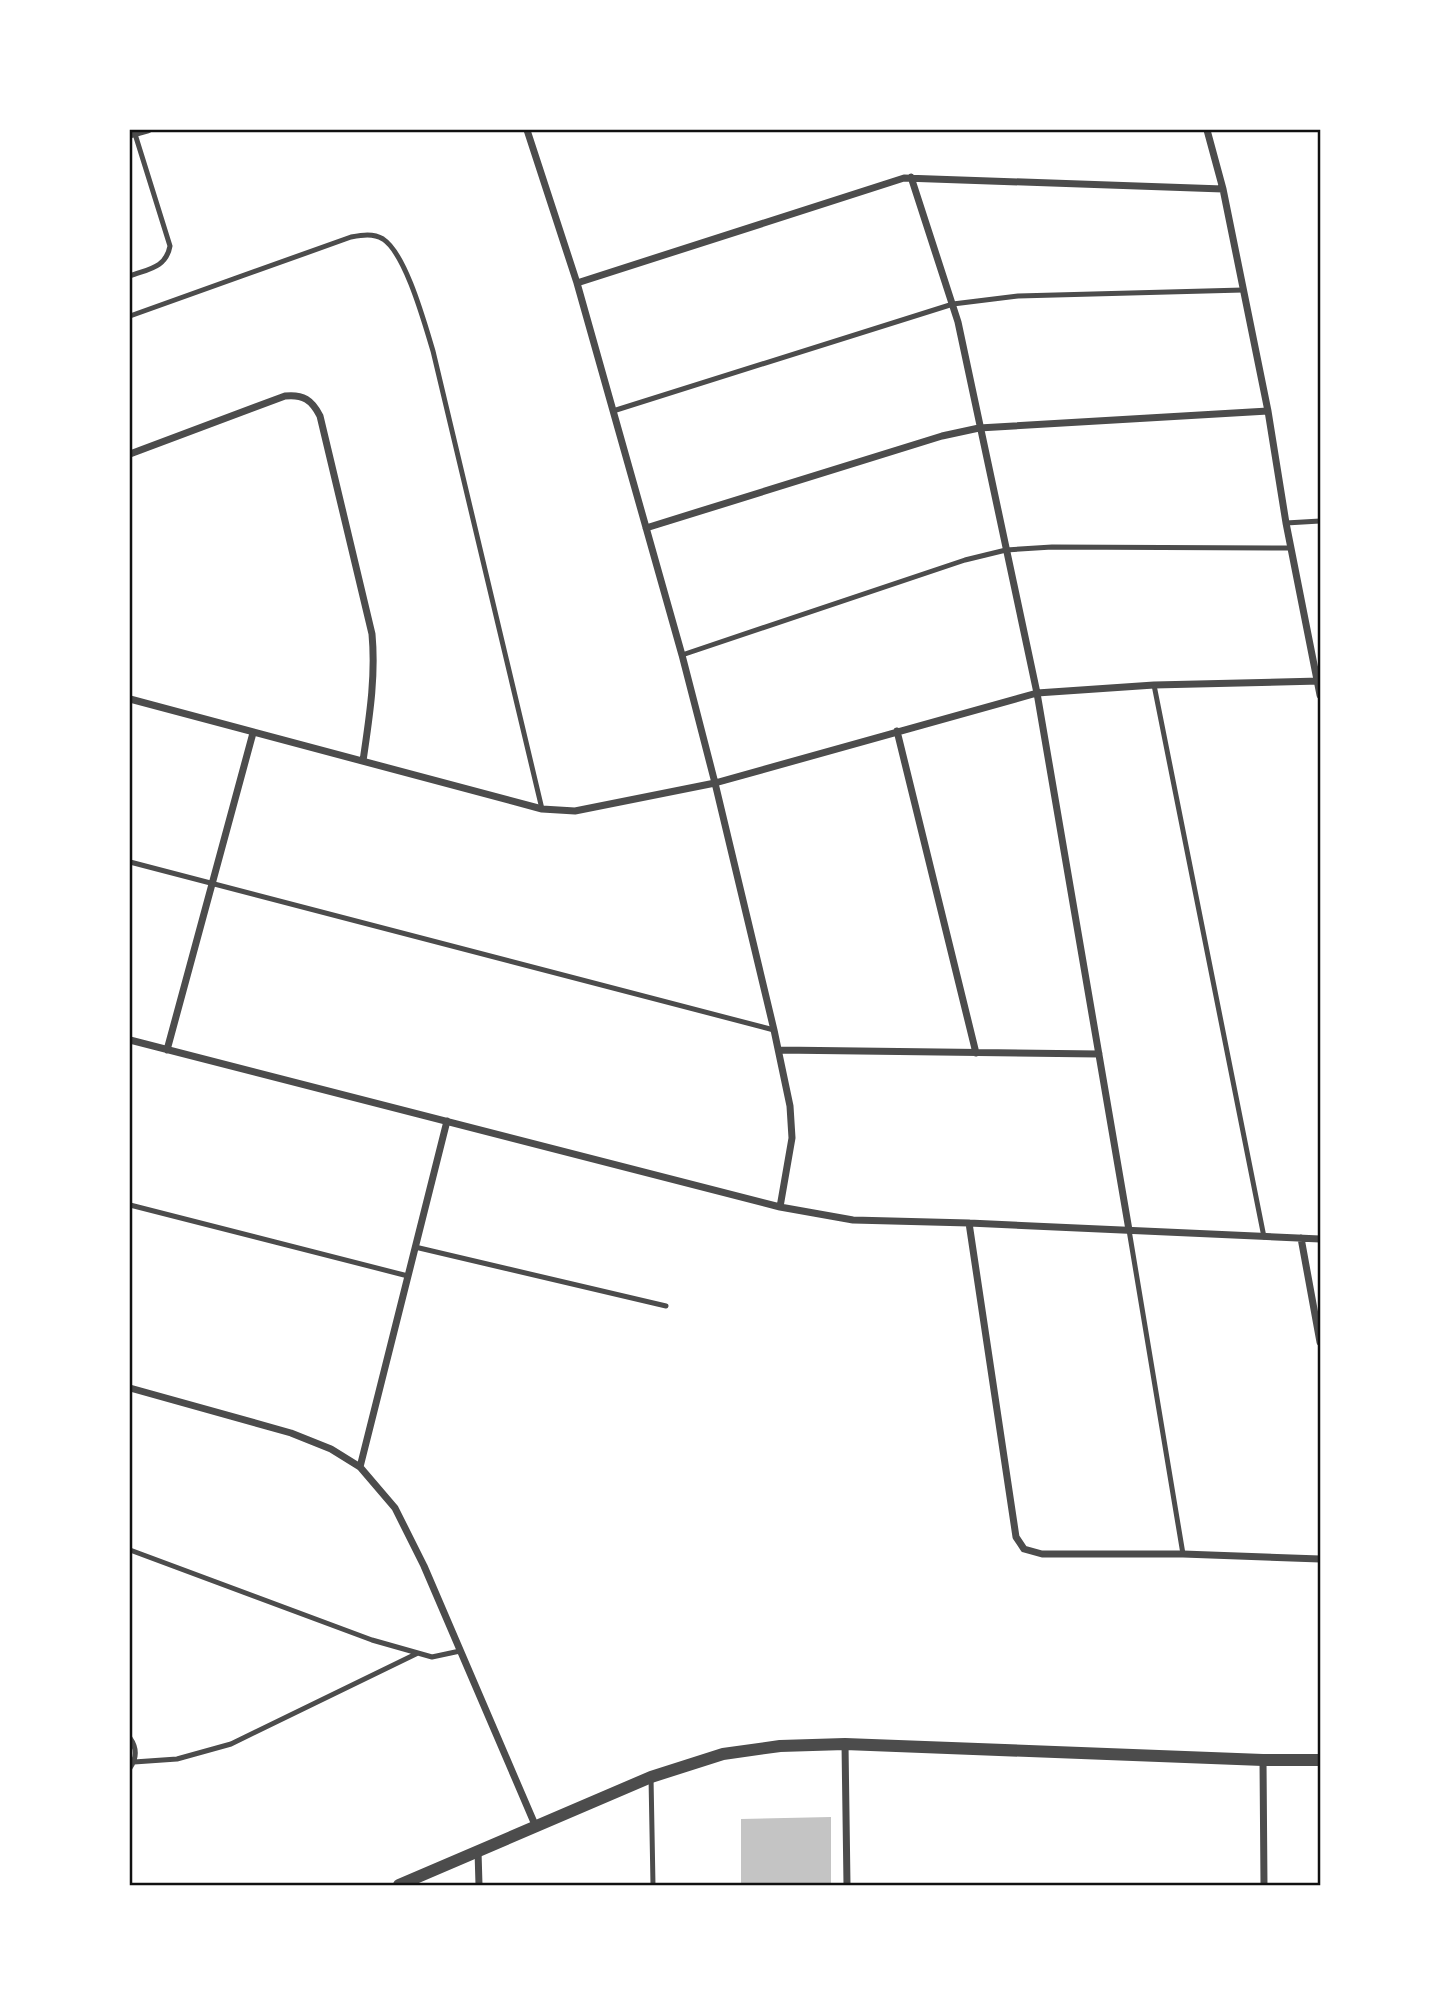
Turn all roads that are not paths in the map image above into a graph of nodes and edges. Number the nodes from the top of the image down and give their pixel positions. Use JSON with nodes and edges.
{"nodes":[{"id":1,"x":148,"y":130,"type":"edge"},
{"id":2,"x":527,"y":130,"type":"edge"},
{"id":3,"x":1207,"y":130,"type":"edge"},
{"id":4,"x":132,"y":134,"type":"edge"},
{"id":5,"x":911,"y":177,"type":"junction"},
{"id":6,"x":1223,"y":189,"type":"junction"},
{"id":7,"x":130,"y":276,"type":"edge"},
{"id":8,"x":577,"y":283,"type":"junction"},
{"id":9,"x":1243,"y":290,"type":"junction"},
{"id":10,"x":953,"y":304,"type":"junction"},
{"id":11,"x":130,"y":316,"type":"edge"},
{"id":12,"x":613,"y":411,"type":"junction"},
{"id":13,"x":1268,"y":411,"type":"junction"},
{"id":14,"x":979,"y":428,"type":"junction"},
{"id":15,"x":130,"y":454,"type":"edge"},
{"id":16,"x":1321,"y":521,"type":"edge"},
{"id":17,"x":1286,"y":523,"type":"junction"},
{"id":18,"x":646,"y":528,"type":"junction"},
{"id":19,"x":1292,"y":548,"type":"junction"},
{"id":20,"x":1006,"y":550,"type":"junction"},
{"id":21,"x":682,"y":655,"type":"junction"},
{"id":22,"x":1319,"y":681,"type":"edge"},
{"id":23,"x":1154,"y":685,"type":"junction"},
{"id":24,"x":1037,"y":693,"type":"junction"},
{"id":25,"x":1321,"y":695,"type":"edge"},
{"id":26,"x":130,"y":699,"type":"edge"},
{"id":27,"x":897,"y":731,"type":"junction"},
{"id":28,"x":253,"y":733,"type":"junction"},
{"id":29,"x":363,"y":761,"type":"junction"},
{"id":30,"x":715,"y":783,"type":"junction"},
{"id":31,"x":542,"y":809,"type":"junction"},
{"id":32,"x":130,"y":862,"type":"edge"},
{"id":33,"x":212,"y":885,"type":"junction"},
{"id":34,"x":774,"y":1030,"type":"junction"},
{"id":35,"x":130,"y":1040,"type":"edge"},
{"id":36,"x":167,"y":1050,"type":"junction"},
{"id":37,"x":779,"y":1050,"type":"junction"},
{"id":38,"x":976,"y":1053,"type":"junction"},
{"id":39,"x":1099,"y":1054,"type":"junction"},
{"id":40,"x":447,"y":1121,"type":"junction"},
{"id":41,"x":130,"y":1205,"type":"edge"},
{"id":42,"x":780,"y":1207,"type":"junction"},
{"id":43,"x":969,"y":1223,"type":"junction"},
{"id":44,"x":1129,"y":1230,"type":"junction"},
{"id":45,"x":1264,"y":1237,"type":"junction"},
{"id":46,"x":1301,"y":1238,"type":"junction"},
{"id":47,"x":1321,"y":1239,"type":"edge"},
{"id":48,"x":415,"y":1247,"type":"junction"},
{"id":49,"x":408,"y":1276,"type":"junction"},
{"id":50,"x":666,"y":1307,"type":"dead end"},
{"id":51,"x":1321,"y":1342,"type":"edge"},
{"id":52,"x":130,"y":1388,"type":"edge"},
{"id":53,"x":360,"y":1467,"type":"junction"},
{"id":54,"x":130,"y":1550,"type":"edge"},
{"id":55,"x":1183,"y":1554,"type":"junction"},
{"id":56,"x":1321,"y":1559,"type":"edge"},
{"id":57,"x":460,"y":1651,"type":"junction"},
{"id":58,"x":418,"y":1653,"type":"junction"},
{"id":59,"x":130,"y":1738,"type":"edge"},
{"id":60,"x":845,"y":1744,"type":"junction"},
{"id":61,"x":1264,"y":1760,"type":"junction"},
{"id":62,"x":1321,"y":1760,"type":"edge"},
{"id":63,"x":134,"y":1762,"type":"junction"},
{"id":64,"x":130,"y":1768,"type":"edge"},
{"id":65,"x":651,"y":1777,"type":"junction"},
{"id":66,"x":536,"y":1827,"type":"junction"},
{"id":67,"x":478,"y":1850,"type":"junction"},
{"id":68,"x":399,"y":1885,"type":"edge"},
{"id":69,"x":478,"y":1885,"type":"edge"},
{"id":70,"x":653,"y":1885,"type":"edge"},
{"id":71,"x":847,"y":1885,"type":"edge"},
{"id":72,"x":1264,"y":1885,"type":"edge"}],
"edges":[{"from":1,"to":4,"type":"street"},
{"from":2,"to":8,"type":"street"},
{"from":3,"to":6,"type":"street"},
{"from":4,"to":7,"type":"lane"},
{"from":5,"to":6,"type":"street"},
{"from":5,"to":8,"type":"street"},
{"from":5,"to":10,"type":"street"},
{"from":6,"to":9,"type":"street"},
{"from":8,"to":12,"type":"street"},
{"from":9,"to":10,"type":"lane"},
{"from":9,"to":13,"type":"street"},
{"from":10,"to":12,"type":"lane"},
{"from":10,"to":14,"type":"street"},
{"from":11,"to":31,"type":"lane"},
{"from":12,"to":18,"type":"street"},
{"from":13,"to":14,"type":"street"},
{"from":13,"to":17,"type":"street"},
{"from":14,"to":18,"type":"street"},
{"from":14,"to":20,"type":"street"},
{"from":15,"to":29,"type":"street"},
{"from":16,"to":17,"type":"lane"},
{"from":17,"to":19,"type":"street"},
{"from":18,"to":21,"type":"street"},
{"from":19,"to":20,"type":"lane"},
{"from":19,"to":22,"type":"street"},
{"from":20,"to":21,"type":"lane"},
{"from":20,"to":24,"type":"street"},
{"from":21,"to":30,"type":"street"},
{"from":22,"to":23,"type":"street"},
{"from":22,"to":25,"type":"street"},
{"from":23,"to":24,"type":"street"},
{"from":23,"to":45,"type":"lane"},
{"from":24,"to":27,"type":"street"},
{"from":24,"to":39,"type":"street"},
{"from":26,"to":28,"type":"street"},
{"from":27,"to":30,"type":"street"},
{"from":27,"to":38,"type":"street"},
{"from":28,"to":29,"type":"street"},
{"from":28,"to":33,"type":"street"},
{"from":29,"to":31,"type":"street"},
{"from":30,"to":31,"type":"street"},
{"from":30,"to":34,"type":"street"},
{"from":32,"to":33,"type":"lane"},
{"from":33,"to":34,"type":"lane"},
{"from":33,"to":36,"type":"street"},
{"from":34,"to":37,"type":"street"},
{"from":35,"to":36,"type":"street"},
{"from":36,"to":40,"type":"street"},
{"from":37,"to":38,"type":"street"},
{"from":37,"to":42,"type":"street"},
{"from":38,"to":39,"type":"street"},
{"from":39,"to":44,"type":"street"},
{"from":40,"to":42,"type":"street"},
{"from":40,"to":48,"type":"street"},
{"from":41,"to":49,"type":"lane"},
{"from":42,"to":43,"type":"street"},
{"from":43,"to":44,"type":"street"},
{"from":43,"to":55,"type":"street"},
{"from":44,"to":45,"type":"street"},
{"from":44,"to":55,"type":"lane"},
{"from":45,"to":46,"type":"street"},
{"from":46,"to":47,"type":"street"},
{"from":46,"to":51,"type":"street"},
{"from":48,"to":49,"type":"street"},
{"from":48,"to":50,"type":"lane"},
{"from":49,"to":53,"type":"street"},
{"from":52,"to":53,"type":"street"},
{"from":53,"to":57,"type":"street"},
{"from":54,"to":58,"type":"lane"},
{"from":55,"to":56,"type":"street"},
{"from":57,"to":58,"type":"lane"},
{"from":57,"to":66,"type":"street"},
{"from":58,"to":63,"type":"lane"},
{"from":59,"to":63,"type":"lane"},
{"from":60,"to":61,"type":"street"},
{"from":60,"to":65,"type":"street"},
{"from":60,"to":71,"type":"street"},
{"from":61,"to":62,"type":"street"},
{"from":61,"to":72,"type":"street"},
{"from":63,"to":64,"type":"lane"},
{"from":65,"to":66,"type":"street"},
{"from":65,"to":70,"type":"lane"},
{"from":66,"to":67,"type":"street"},
{"from":67,"to":68,"type":"street"},
{"from":67,"to":69,"type":"street"}]}
